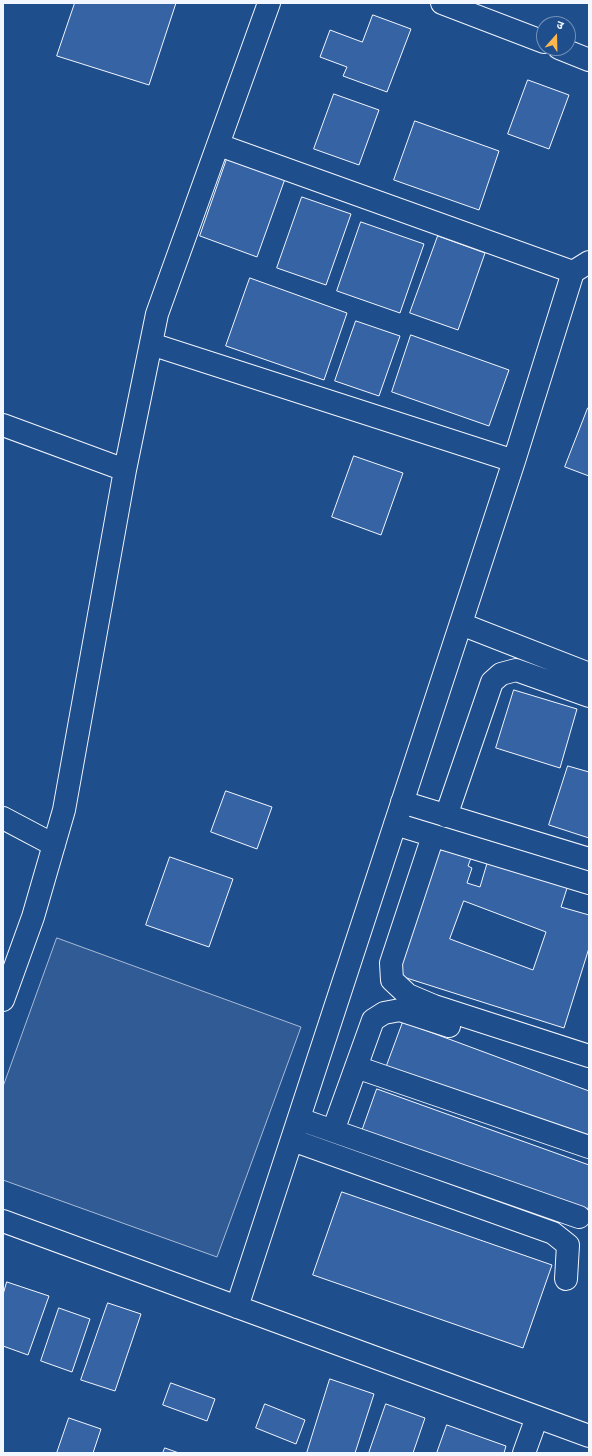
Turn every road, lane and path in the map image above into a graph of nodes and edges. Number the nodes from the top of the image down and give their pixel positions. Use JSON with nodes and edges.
{"nodes":[{"id":1,"x":269,"y":3,"type":"edge"},
{"id":2,"x":442,"y":3,"type":"edge"},
{"id":3,"x":471,"y":8,"type":"edge"},
{"id":4,"x":536,"y":38,"type":"edge"},
{"id":5,"x":576,"y":55,"type":"edge"},
{"id":6,"x":589,"y":60,"type":"edge"},
{"id":7,"x":218,"y":145,"type":"junction"},
{"id":8,"x":581,"y":267,"type":"edge"},
{"id":9,"x":151,"y":344,"type":"junction"},
{"id":10,"x":3,"y":425,"type":"edge"},
{"id":11,"x":514,"y":461,"type":"junction"},
{"id":12,"x":125,"y":470,"type":"junction"},
{"id":13,"x":461,"y":624,"type":"junction"},
{"id":14,"x":589,"y":674,"type":"edge"},
{"id":15,"x":589,"y":696,"type":"edge"},
{"id":16,"x":402,"y":802,"type":"junction"},
{"id":17,"x":446,"y":816,"type":"junction"},
{"id":18,"x":3,"y":818,"type":"edge"},
{"id":19,"x":395,"y":824,"type":"junction"},
{"id":20,"x":433,"y":836,"type":"junction"},
{"id":21,"x":54,"y":845,"type":"junction"},
{"id":22,"x":589,"y":859,"type":"edge"},
{"id":23,"x":589,"y":883,"type":"edge"},
{"id":24,"x":3,"y":1000,"type":"edge"},
{"id":25,"x":589,"y":1056,"type":"edge"},
{"id":26,"x":554,"y":1059,"type":"dead end"},
{"id":27,"x":356,"y":1067,"type":"junction"},
{"id":28,"x":298,"y":1119,"type":"junction"},
{"id":29,"x":333,"y":1131,"type":"junction"},
{"id":30,"x":292,"y":1140,"type":"junction"},
{"id":31,"x":589,"y":1147,"type":"edge"},
{"id":32,"x":580,"y":1217,"type":"dead end"},
{"id":33,"x":3,"y":1221,"type":"edge"},
{"id":34,"x":566,"y":1279,"type":"dead end"},
{"id":35,"x":237,"y":1307,"type":"junction"},
{"id":36,"x":537,"y":1417,"type":"junction"},
{"id":37,"x":589,"y":1436,"type":"edge"},
{"id":38,"x":524,"y":1453,"type":"edge"}],
"edges":[{"from":1,"to":7,"type":"street"},
{"from":2,"to":3,"type":"street"},
{"from":3,"to":4,"type":"street"},
{"from":5,"to":6,"type":"street"},
{"from":7,"to":8,"type":"street"},
{"from":7,"to":9,"type":"street"},
{"from":8,"to":11,"type":"street"},
{"from":9,"to":11,"type":"street"},
{"from":9,"to":12,"type":"street"},
{"from":10,"to":12,"type":"street"},
{"from":11,"to":13,"type":"street"},
{"from":12,"to":21,"type":"street"},
{"from":13,"to":14,"type":"street"},
{"from":13,"to":16,"type":"street"},
{"from":15,"to":17,"type":"street"},
{"from":16,"to":17,"type":"street"},
{"from":16,"to":19,"type":"street"},
{"from":17,"to":22,"type":"street"},
{"from":18,"to":21,"type":"street"},
{"from":19,"to":20,"type":"street"},
{"from":19,"to":28,"type":"street"},
{"from":20,"to":23,"type":"street"},
{"from":20,"to":25,"type":"street"},
{"from":21,"to":24,"type":"street"},
{"from":26,"to":27,"type":"street"},
{"from":27,"to":29,"type":"street"},
{"from":27,"to":31,"type":"street"},
{"from":28,"to":29,"type":"street"},
{"from":28,"to":30,"type":"street"},
{"from":29,"to":32,"type":"street"},
{"from":30,"to":34,"type":"street"},
{"from":30,"to":35,"type":"street"},
{"from":33,"to":35,"type":"street"},
{"from":35,"to":36,"type":"street"},
{"from":36,"to":37,"type":"street"},
{"from":36,"to":38,"type":"street"}]}
